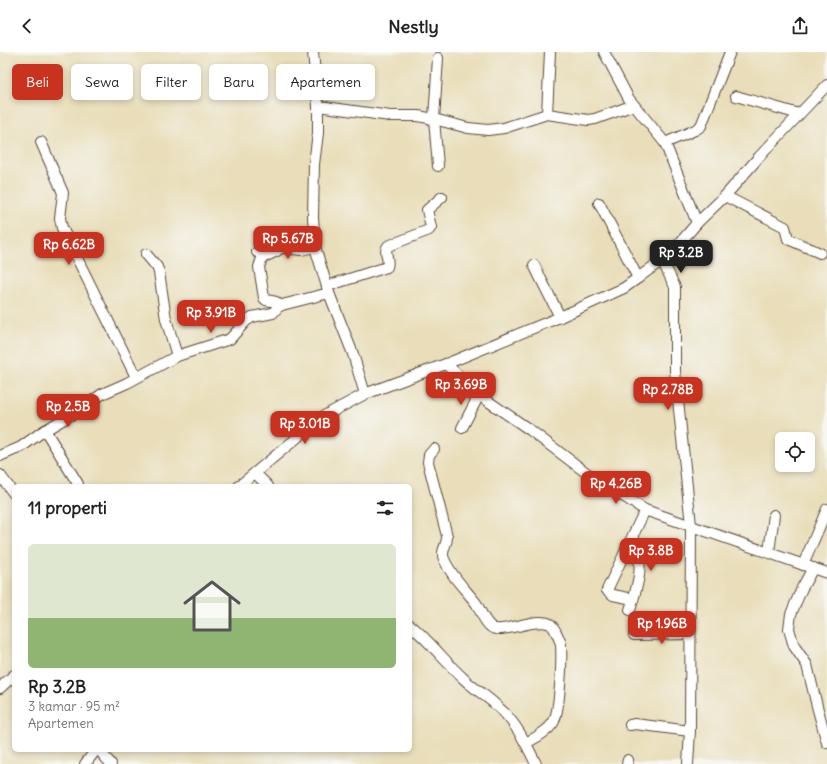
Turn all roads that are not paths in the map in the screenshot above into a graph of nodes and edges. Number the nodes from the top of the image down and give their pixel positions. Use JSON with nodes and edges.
{"nodes":[{"id":1,"x":313,"y":52,"type":"edge"},
{"id":2,"x":550,"y":52,"type":"edge"},
{"id":3,"x":604,"y":52,"type":"edge"},
{"id":4,"x":730,"y":52,"type":"edge"},
{"id":5,"x":438,"y":58,"type":"dead end"},
{"id":6,"x":827,"y":85,"type":"edge"},
{"id":7,"x":736,"y":96,"type":"dead end"},
{"id":8,"x":634,"y":105,"type":"junction"},
{"id":9,"x":318,"y":106,"type":"junction"},
{"id":10,"x":547,"y":114,"type":"junction"},
{"id":11,"x":799,"y":114,"type":"junction"},
{"id":12,"x":434,"y":119,"type":"junction"},
{"id":13,"x":41,"y":142,"type":"dead end"},
{"id":14,"x":665,"y":143,"type":"junction"},
{"id":15,"x":438,"y":166,"type":"dead end"},
{"id":16,"x":725,"y":196,"type":"junction"},
{"id":17,"x":442,"y":197,"type":"dead end"},
{"id":18,"x":599,"y":203,"type":"dead end"},
{"id":19,"x":697,"y":223,"type":"junction"},
{"id":20,"x":276,"y":247,"type":"junction"},
{"id":21,"x":315,"y":247,"type":"junction"},
{"id":22,"x":257,"y":252,"type":"dead end"},
{"id":23,"x":146,"y":254,"type":"dead end"},
{"id":24,"x":820,"y":254,"type":"dead end"},
{"id":25,"x":662,"y":260,"type":"junction"},
{"id":26,"x":534,"y":265,"type":"dead end"},
{"id":27,"x":638,"y":278,"type":"junction"},
{"id":28,"x":328,"y":289,"type":"junction"},
{"id":29,"x":280,"y":306,"type":"junction"},
{"id":30,"x":560,"y":317,"type":"junction"},
{"id":31,"x":176,"y":356,"type":"junction"},
{"id":32,"x":446,"y":364,"type":"junction"},
{"id":33,"x":136,"y":377,"type":"junction"},
{"id":34,"x":365,"y":394,"type":"junction"},
{"id":35,"x":479,"y":395,"type":"junction"},
{"id":36,"x":462,"y":428,"type":"dead end"},
{"id":37,"x":45,"y":430,"type":"junction"},
{"id":38,"x":434,"y":448,"type":"dead end"},
{"id":39,"x":0,"y":456,"type":"edge"},
{"id":40,"x":255,"y":473,"type":"junction"},
{"id":41,"x":0,"y":475,"type":"edge"},
{"id":42,"x":78,"y":484,"type":"dead end"},
{"id":43,"x":241,"y":484,"type":"edge"},
{"id":44,"x":266,"y":484,"type":"edge"},
{"id":45,"x":12,"y":491,"type":"edge"},
{"id":46,"x":827,"y":509,"type":"edge"},
{"id":47,"x":645,"y":510,"type":"junction"},
{"id":48,"x":774,"y":515,"type":"dead end"},
{"id":49,"x":691,"y":525,"type":"junction"},
{"id":50,"x":633,"y":535,"type":"junction"},
{"id":51,"x":769,"y":552,"type":"junction"},
{"id":52,"x":808,"y":566,"type":"junction"},
{"id":53,"x":827,"y":573,"type":"edge"},
{"id":54,"x":633,"y":599,"type":"junction"},
{"id":55,"x":630,"y":610,"type":"dead end"},
{"id":56,"x":412,"y":626,"type":"edge"},
{"id":57,"x":690,"y":634,"type":"junction"},
{"id":58,"x":634,"y":635,"type":"dead end"},
{"id":59,"x":12,"y":677,"type":"edge"},
{"id":60,"x":0,"y":688,"type":"edge"},
{"id":61,"x":630,"y":725,"type":"dead end"},
{"id":62,"x":690,"y":731,"type":"junction"},
{"id":63,"x":526,"y":743,"type":"junction"},
{"id":64,"x":827,"y":743,"type":"edge"},
{"id":65,"x":95,"y":752,"type":"edge"},
{"id":66,"x":99,"y":752,"type":"edge"},
{"id":67,"x":85,"y":764,"type":"edge"},
{"id":68,"x":111,"y":764,"type":"edge"},
{"id":69,"x":536,"y":764,"type":"edge"},
{"id":70,"x":688,"y":764,"type":"edge"}],
"edges":[{"from":1,"to":9,"type":"street"},
{"from":2,"to":10,"type":"street"},
{"from":3,"to":8,"type":"street"},
{"from":4,"to":14,"type":"street"},
{"from":5,"to":12,"type":"street"},
{"from":6,"to":11,"type":"street"},
{"from":7,"to":11,"type":"street"},
{"from":8,"to":10,"type":"street"},
{"from":8,"to":14,"type":"street"},
{"from":9,"to":12,"type":"street"},
{"from":9,"to":21,"type":"street"},
{"from":10,"to":12,"type":"street"},
{"from":11,"to":16,"type":"street"},
{"from":12,"to":15,"type":"street"},
{"from":13,"to":33,"type":"street"},
{"from":14,"to":19,"type":"street"},
{"from":16,"to":19,"type":"street"},
{"from":16,"to":24,"type":"street"},
{"from":17,"to":28,"type":"street"},
{"from":18,"to":27,"type":"street"},
{"from":19,"to":25,"type":"street"},
{"from":20,"to":21,"type":"street"},
{"from":20,"to":22,"type":"street"},
{"from":20,"to":29,"type":"street"},
{"from":21,"to":28,"type":"street"},
{"from":23,"to":31,"type":"street"},
{"from":25,"to":27,"type":"street"},
{"from":25,"to":49,"type":"street"},
{"from":26,"to":30,"type":"street"},
{"from":27,"to":30,"type":"street"},
{"from":28,"to":29,"type":"street"},
{"from":28,"to":34,"type":"street"},
{"from":29,"to":31,"type":"street"},
{"from":30,"to":32,"type":"street"},
{"from":31,"to":33,"type":"street"},
{"from":32,"to":34,"type":"street"},
{"from":32,"to":35,"type":"street"},
{"from":33,"to":37,"type":"street"},
{"from":34,"to":40,"type":"street"},
{"from":35,"to":36,"type":"street"},
{"from":35,"to":47,"type":"street"},
{"from":37,"to":39,"type":"street"},
{"from":37,"to":42,"type":"street"},
{"from":38,"to":63,"type":"street"},
{"from":40,"to":43,"type":"street"},
{"from":40,"to":44,"type":"street"},
{"from":41,"to":45,"type":"street"},
{"from":46,"to":52,"type":"street"},
{"from":47,"to":49,"type":"street"},
{"from":47,"to":50,"type":"street"},
{"from":48,"to":51,"type":"street"},
{"from":49,"to":51,"type":"street"},
{"from":49,"to":57,"type":"street"},
{"from":50,"to":54,"type":"street"},
{"from":50,"to":54,"type":"street"},
{"from":51,"to":52,"type":"street"},
{"from":52,"to":53,"type":"street"},
{"from":52,"to":64,"type":"street"},
{"from":54,"to":55,"type":"street"},
{"from":56,"to":63,"type":"street"},
{"from":57,"to":58,"type":"street"},
{"from":57,"to":62,"type":"street"},
{"from":59,"to":60,"type":"street"},
{"from":61,"to":62,"type":"street"},
{"from":62,"to":70,"type":"street"},
{"from":63,"to":69,"type":"street"},
{"from":65,"to":67,"type":"street"},
{"from":66,"to":68,"type":"street"}]}
